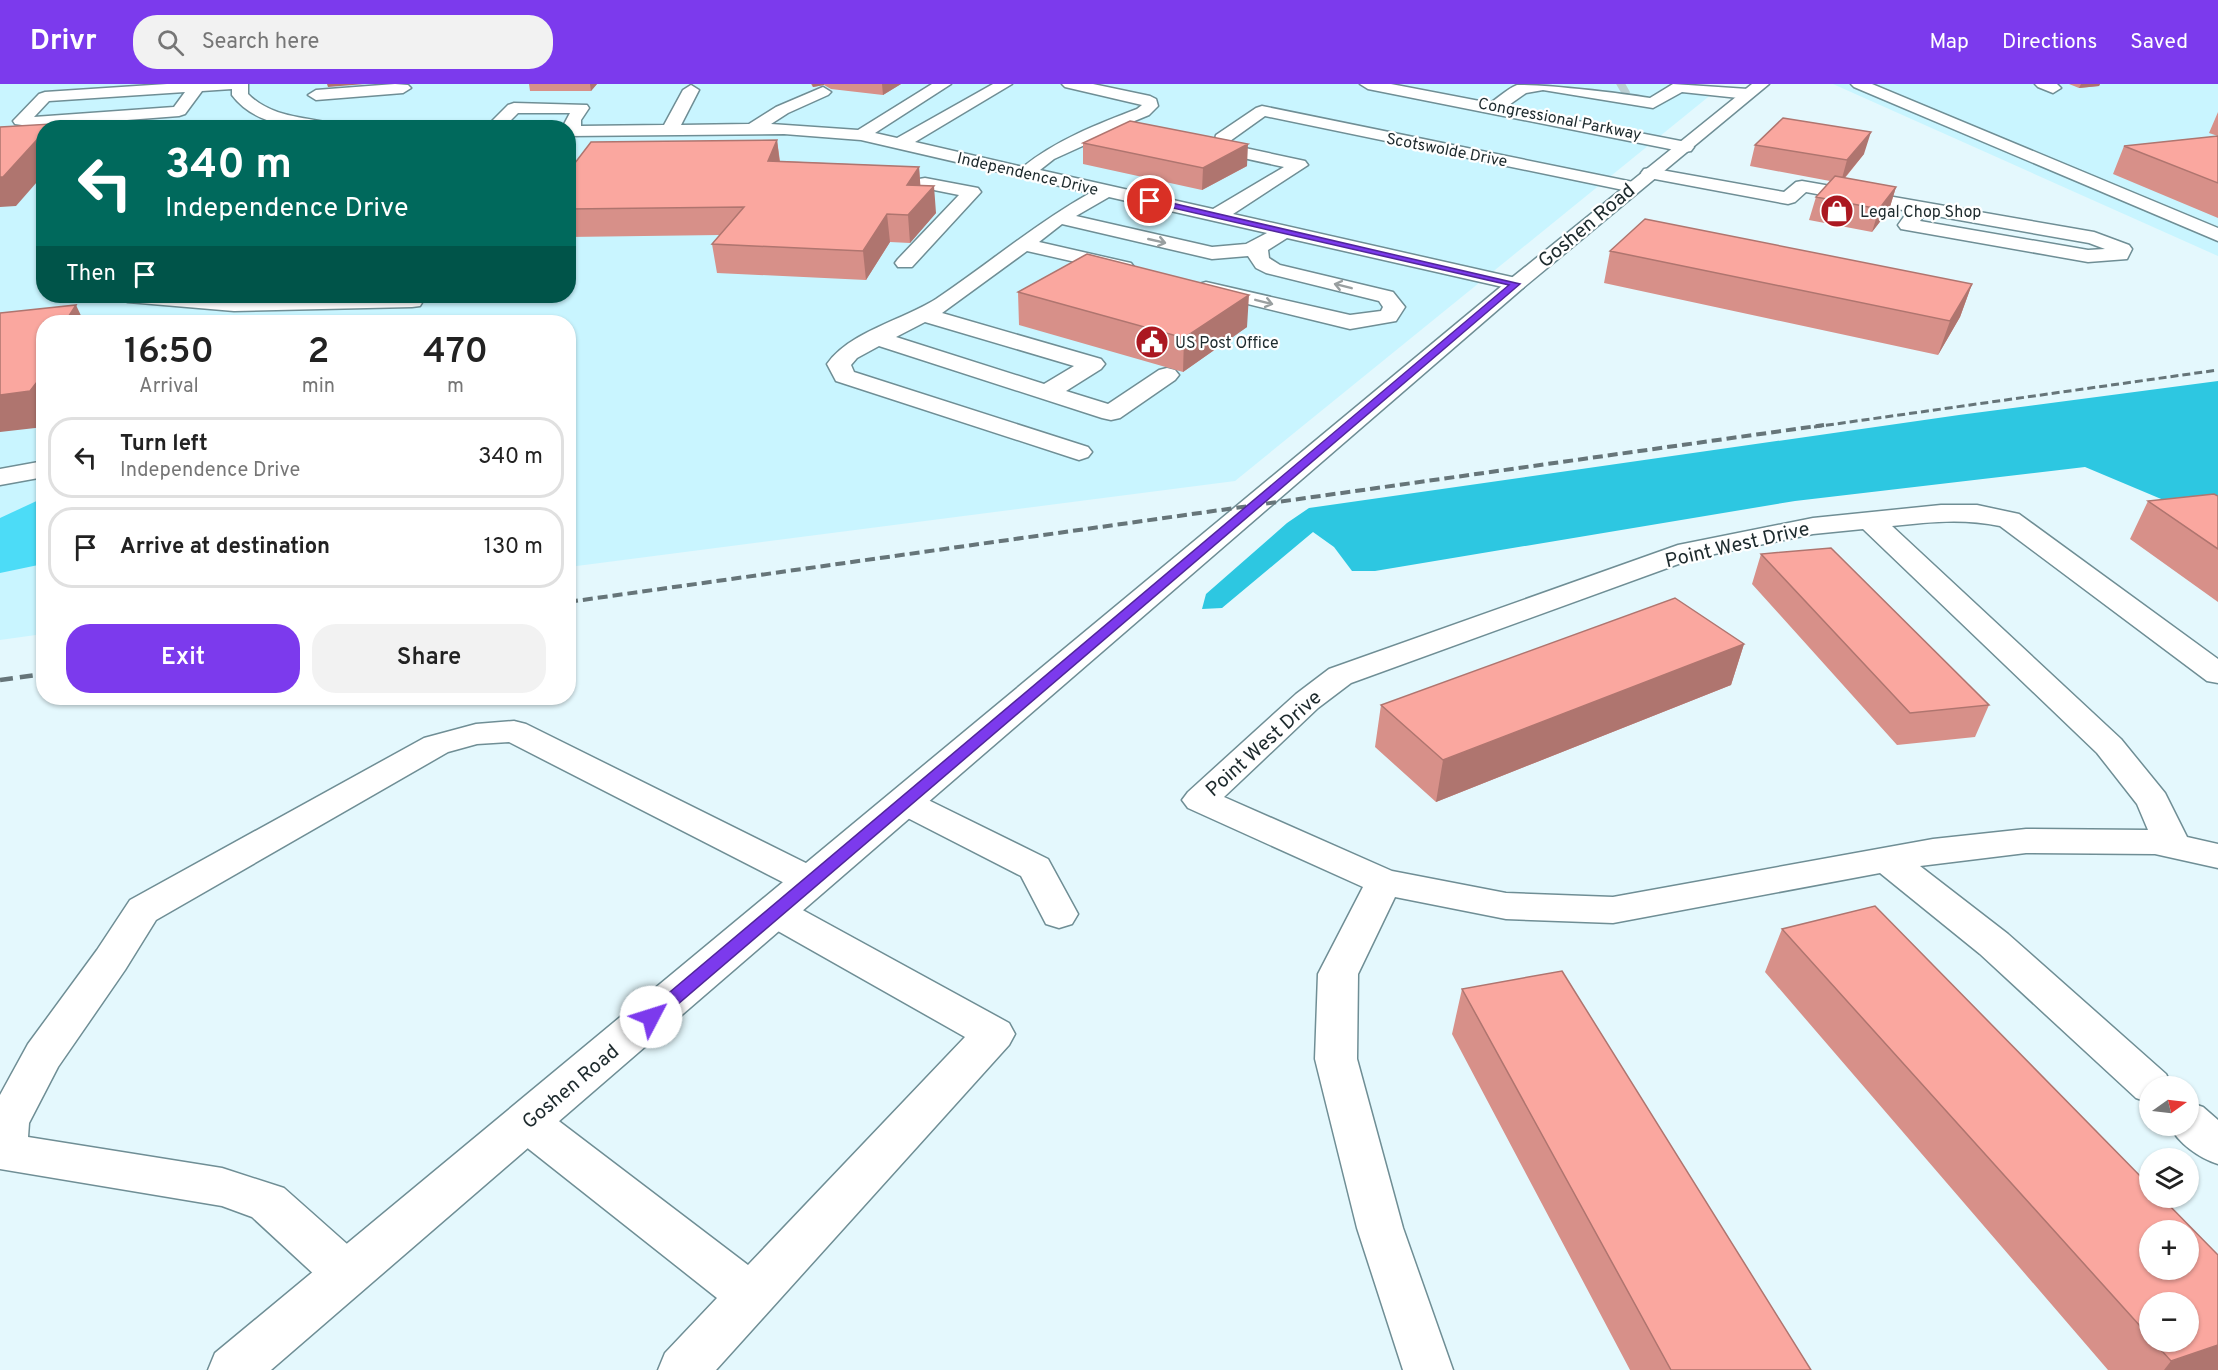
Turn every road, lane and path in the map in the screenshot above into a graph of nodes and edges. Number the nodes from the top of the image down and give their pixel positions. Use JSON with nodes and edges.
{"nodes":[{"id":1,"x":240,"y":84,"type":"edge"},
{"id":2,"x":943,"y":84,"type":"edge"},
{"id":3,"x":1004,"y":84,"type":"edge"},
{"id":4,"x":1070,"y":84,"type":"edge"},
{"id":5,"x":1368,"y":84,"type":"edge"},
{"id":6,"x":1449,"y":84,"type":"edge"},
{"id":7,"x":1658,"y":84,"type":"edge"},
{"id":8,"x":1859,"y":84,"type":"edge"},
{"id":9,"x":1544,"y":85,"type":"edge"},
{"id":10,"x":198,"y":86,"type":"junction"},
{"id":11,"x":1682,"y":86,"type":"edge"},
{"id":12,"x":404,"y":88,"type":"dead end"},
{"id":13,"x":1579,"y":88,"type":"edge"},
{"id":14,"x":1754,"y":89,"type":"edge"},
{"id":15,"x":691,"y":90,"type":"dead end"},
{"id":16,"x":823,"y":92,"type":"dead end"},
{"id":17,"x":314,"y":93,"type":"edge"},
{"id":18,"x":1627,"y":94,"type":"edge"},
{"id":19,"x":1429,"y":96,"type":"junction"},
{"id":20,"x":284,"y":102,"type":"dead end"},
{"id":21,"x":251,"y":106,"type":"junction"},
{"id":22,"x":1495,"y":107,"type":"junction"},
{"id":23,"x":62,"y":120,"type":"edge"},
{"id":24,"x":292,"y":120,"type":"edge"},
{"id":25,"x":501,"y":120,"type":"edge"},
{"id":26,"x":573,"y":120,"type":"edge"},
{"id":27,"x":36,"y":122,"type":"edge"},
{"id":28,"x":926,"y":128,"type":"junction"},
{"id":29,"x":753,"y":129,"type":"junction"},
{"id":30,"x":670,"y":130,"type":"junction"},
{"id":31,"x":708,"y":130,"type":"junction"},
{"id":32,"x":576,"y":131,"type":"edge"},
{"id":33,"x":948,"y":133,"type":"dead end"},
{"id":34,"x":861,"y":135,"type":"junction"},
{"id":35,"x":899,"y":144,"type":"junction"},
{"id":36,"x":1687,"y":145,"type":"junction"},
{"id":37,"x":694,"y":148,"type":"edge"},
{"id":38,"x":1026,"y":150,"type":"dead end"},
{"id":39,"x":1048,"y":155,"type":"junction"},
{"id":40,"x":976,"y":162,"type":"junction"},
{"id":41,"x":1026,"y":172,"type":"junction"},
{"id":42,"x":1650,"y":173,"type":"junction"},
{"id":43,"x":903,"y":180,"type":"edge"},
{"id":44,"x":925,"y":183,"type":"junction"},
{"id":45,"x":1633,"y":187,"type":"junction"},
{"id":46,"x":1106,"y":191,"type":"junction"},
{"id":47,"x":1920,"y":207,"type":"junction"},
{"id":48,"x":1216,"y":216,"type":"junction"},
{"id":49,"x":1059,"y":218,"type":"junction"},
{"id":50,"x":1285,"y":231,"type":"junction"},
{"id":51,"x":2218,"y":235,"type":"edge"},
{"id":52,"x":1023,"y":244,"type":"junction"},
{"id":53,"x":1257,"y":247,"type":"junction"},
{"id":54,"x":905,"y":263,"type":"dead end"},
{"id":55,"x":1142,"y":272,"type":"edge"},
{"id":56,"x":1187,"y":283,"type":"edge"},
{"id":57,"x":1516,"y":284,"type":"junction"},
{"id":58,"x":408,"y":303,"type":"edge"},
{"id":59,"x":923,"y":314,"type":"junction"},
{"id":60,"x":392,"y":315,"type":"edge"},
{"id":61,"x":876,"y":338,"type":"junction"},
{"id":62,"x":1167,"y":375,"type":"dead end"},
{"id":63,"x":1048,"y":392,"type":"junction"},
{"id":64,"x":1079,"y":452,"type":"dead end"},
{"id":65,"x":36,"y":470,"type":"edge"},
{"id":66,"x":0,"y":477,"type":"edge"},
{"id":67,"x":1869,"y":520,"type":"junction"},
{"id":68,"x":2218,"y":674,"type":"edge"},
{"id":69,"x":904,"y":802,"type":"junction"},
{"id":70,"x":2173,"y":846,"type":"junction"},
{"id":71,"x":2218,"y":856,"type":"edge"},
{"id":72,"x":1888,"y":860,"type":"junction"},
{"id":73,"x":811,"y":881,"type":"junction"},
{"id":74,"x":1384,"y":882,"type":"junction"},
{"id":75,"x":775,"y":912,"type":"junction"},
{"id":76,"x":1059,"y":914,"type":"dead end"},
{"id":77,"x":2140,"y":1076,"type":"edge"},
{"id":78,"x":527,"y":1122,"type":"junction"},
{"id":79,"x":2199,"y":1130,"type":"edge"},
{"id":80,"x":2218,"y":1146,"type":"edge"},
{"id":81,"x":347,"y":1274,"type":"junction"},
{"id":82,"x":751,"y":1296,"type":"junction"},
{"id":83,"x":233,"y":1370,"type":"edge"},
{"id":84,"x":683,"y":1370,"type":"edge"},
{"id":85,"x":1428,"y":1370,"type":"edge"}],
"edges":[{"from":1,"to":10,"type":"street"},
{"from":1,"to":21,"type":"street"},
{"from":2,"to":34,"type":"street"},
{"from":3,"to":28,"type":"street"},
{"from":4,"to":39,"type":"street"},
{"from":5,"to":19,"type":"street","name":"Congressional Parkway"},
{"from":6,"to":19,"type":"street"},
{"from":7,"to":11,"type":"street"},
{"from":8,"to":51,"type":"street"},
{"from":9,"to":13,"type":"street"},
{"from":9,"to":22,"type":"street"},
{"from":10,"to":23,"type":"street"},
{"from":10,"to":27,"type":"street"},
{"from":11,"to":14,"type":"street"},
{"from":11,"to":18,"type":"street"},
{"from":12,"to":17,"type":"street"},
{"from":13,"to":18,"type":"street"},
{"from":14,"to":36,"type":"street","name":"Goshen Road"},
{"from":15,"to":30,"type":"street"},
{"from":16,"to":29,"type":"street"},
{"from":19,"to":22,"type":"street","name":"Congressional Parkway"},
{"from":20,"to":21,"type":"street"},
{"from":21,"to":24,"type":"street"},
{"from":22,"to":36,"type":"street","name":"Congressional Parkway"},
{"from":25,"to":26,"type":"street"},
{"from":28,"to":33,"type":"street"},
{"from":28,"to":35,"type":"street"},
{"from":29,"to":31,"type":"street","name":"Independence Drive"},
{"from":29,"to":34,"type":"street","name":"Independence Drive"},
{"from":30,"to":31,"type":"street","name":"Independence Drive"},
{"from":30,"to":32,"type":"street","name":"Independence Drive"},
{"from":31,"to":37,"type":"street"},
{"from":34,"to":35,"type":"street","name":"Independence Drive"},
{"from":35,"to":40,"type":"street","name":"Independence Drive"},
{"from":36,"to":42,"type":"street","name":"Goshen Road"},
{"from":38,"to":39,"type":"street"},
{"from":39,"to":41,"type":"street"},
{"from":40,"to":41,"type":"street","name":"Independence Drive"},
{"from":40,"to":44,"type":"street"},
{"from":41,"to":46,"type":"street","name":"Independence Drive"},
{"from":42,"to":45,"type":"street","name":"Goshen Road"},
{"from":42,"to":47,"type":"street"},
{"from":43,"to":44,"type":"street"},
{"from":44,"to":54,"type":"street"},
{"from":45,"to":48,"type":"street","name":"Scotswolde Drive"},
{"from":45,"to":57,"type":"street","name":"Goshen Road"},
{"from":46,"to":48,"type":"street","name":"Independence Drive"},
{"from":46,"to":49,"type":"street"},
{"from":47,"to":47,"type":"street"},
{"from":48,"to":50,"type":"street","name":"Independence Drive"},
{"from":49,"to":52,"type":"street"},
{"from":49,"to":53,"type":"street","one_way":true},
{"from":50,"to":53,"type":"street"},
{"from":50,"to":57,"type":"street","name":"Independence Drive"},
{"from":52,"to":55,"type":"street"},
{"from":52,"to":59,"type":"street"},
{"from":56,"to":53,"type":"street","one_way":true},
{"from":57,"to":69,"type":"street","name":"Goshen Road"},
{"from":58,"to":60,"type":"street"},
{"from":59,"to":61,"type":"street"},
{"from":59,"to":63,"type":"street"},
{"from":61,"to":63,"type":"street"},
{"from":61,"to":64,"type":"street"},
{"from":62,"to":63,"type":"street"},
{"from":65,"to":66,"type":"street"},
{"from":67,"to":68,"type":"street","name":"Point West Drive"},
{"from":67,"to":70,"type":"street"},
{"from":67,"to":74,"type":"street","name":"Point West Drive"},
{"from":69,"to":73,"type":"street","name":"Goshen Road"},
{"from":69,"to":76,"type":"street"},
{"from":70,"to":71,"type":"street","name":"Point West Drive"},
{"from":70,"to":72,"type":"street","name":"Point West Drive"},
{"from":72,"to":74,"type":"street","name":"Point West Drive"},
{"from":72,"to":77,"type":"street"},
{"from":73,"to":75,"type":"street","name":"Goshen Road"},
{"from":73,"to":81,"type":"street"},
{"from":74,"to":85,"type":"street"},
{"from":75,"to":78,"type":"street","name":"Goshen Road"},
{"from":75,"to":82,"type":"street"},
{"from":78,"to":81,"type":"street","name":"Goshen Road"},
{"from":78,"to":82,"type":"street"},
{"from":79,"to":80,"type":"street"},
{"from":81,"to":83,"type":"street","name":"Goshen Road"},
{"from":82,"to":84,"type":"street"}]}
